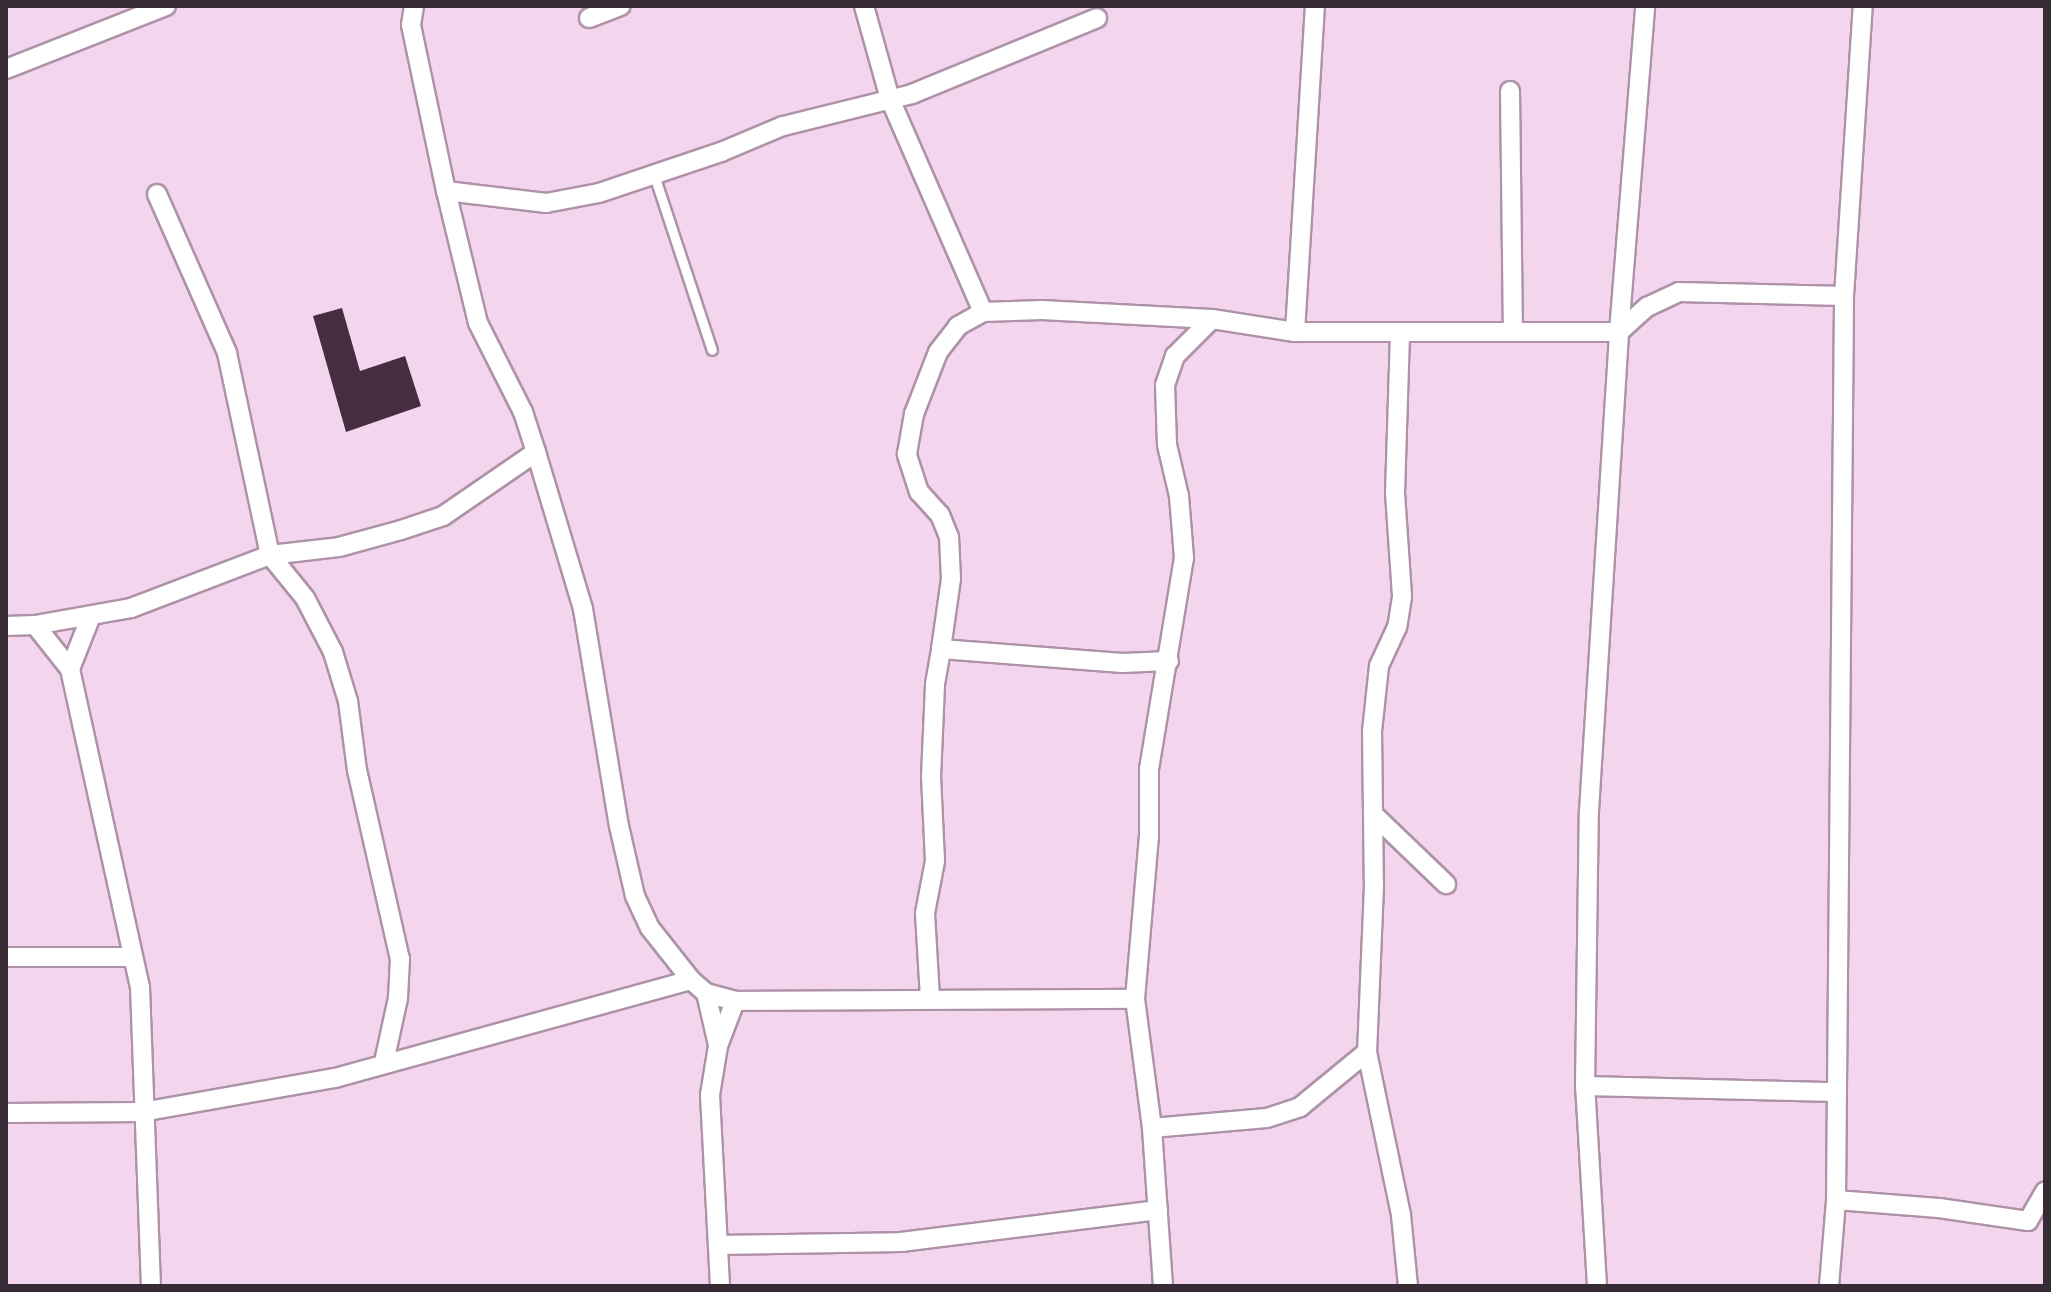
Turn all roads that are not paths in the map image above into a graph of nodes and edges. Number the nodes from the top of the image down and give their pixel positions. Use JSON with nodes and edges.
{"nodes":[{"id":1,"x":406,"y":6,"type":"edge"},
{"id":2,"x":414,"y":6,"type":"edge"},
{"id":3,"x":621,"y":6,"type":"edge"},
{"id":4,"x":864,"y":6,"type":"edge"},
{"id":5,"x":1315,"y":6,"type":"edge"},
{"id":6,"x":1645,"y":6,"type":"edge"},
{"id":7,"x":1863,"y":6,"type":"edge"},
{"id":8,"x":156,"y":8,"type":"edge"},
{"id":9,"x":589,"y":18,"type":"dead end"},
{"id":10,"x":1097,"y":18,"type":"dead end"},
{"id":11,"x":411,"y":25,"type":"junction"},
{"id":12,"x":6,"y":69,"type":"edge"},
{"id":13,"x":1510,"y":91,"type":"dead end"},
{"id":14,"x":890,"y":99,"type":"junction"},
{"id":15,"x":654,"y":175,"type":"junction"},
{"id":16,"x":446,"y":191,"type":"junction"},
{"id":17,"x":157,"y":194,"type":"dead end"},
{"id":18,"x":1844,"y":296,"type":"junction"},
{"id":19,"x":983,"y":312,"type":"junction"},
{"id":20,"x":1212,"y":319,"type":"junction"},
{"id":21,"x":1513,"y":330,"type":"junction"},
{"id":22,"x":1295,"y":332,"type":"junction"},
{"id":23,"x":1619,"y":332,"type":"junction"},
{"id":24,"x":1400,"y":334,"type":"junction"},
{"id":25,"x":712,"y":350,"type":"dead end"},
{"id":26,"x":536,"y":452,"type":"junction"},
{"id":27,"x":270,"y":555,"type":"junction"},
{"id":28,"x":91,"y":616,"type":"junction"},
{"id":29,"x":35,"y":625,"type":"junction"},
{"id":30,"x":6,"y":626,"type":"edge"},
{"id":31,"x":941,"y":649,"type":"junction"},
{"id":32,"x":1169,"y":661,"type":"junction"},
{"id":33,"x":70,"y":669,"type":"junction"},
{"id":34,"x":1374,"y":815,"type":"junction"},
{"id":35,"x":1446,"y":884,"type":"dead end"},
{"id":36,"x":6,"y":957,"type":"edge"},
{"id":37,"x":131,"y":957,"type":"junction"},
{"id":38,"x":691,"y":980,"type":"junction"},
{"id":39,"x":706,"y":993,"type":"junction"},
{"id":40,"x":930,"y":998,"type":"junction"},
{"id":41,"x":1135,"y":999,"type":"junction"},
{"id":42,"x":735,"y":1001,"type":"junction"},
{"id":43,"x":718,"y":1046,"type":"junction"},
{"id":44,"x":1367,"y":1052,"type":"junction"},
{"id":45,"x":384,"y":1062,"type":"junction"},
{"id":46,"x":1585,"y":1086,"type":"junction"},
{"id":47,"x":1837,"y":1092,"type":"junction"},
{"id":48,"x":142,"y":1112,"type":"junction"},
{"id":49,"x":6,"y":1113,"type":"edge"},
{"id":50,"x":1152,"y":1128,"type":"junction"},
{"id":51,"x":2045,"y":1191,"type":"edge"},
{"id":52,"x":1836,"y":1200,"type":"junction"},
{"id":53,"x":1158,"y":1210,"type":"junction"},
{"id":54,"x":2028,"y":1221,"type":"junction"},
{"id":55,"x":2045,"y":1230,"type":"edge"},
{"id":56,"x":718,"y":1245,"type":"junction"},
{"id":57,"x":151,"y":1286,"type":"edge"},
{"id":58,"x":720,"y":1286,"type":"edge"},
{"id":59,"x":1163,"y":1286,"type":"edge"},
{"id":60,"x":1408,"y":1286,"type":"edge"},
{"id":61,"x":1597,"y":1286,"type":"edge"},
{"id":62,"x":1829,"y":1286,"type":"edge"}],
"edges":[{"from":1,"to":11,"type":"street"},
{"from":2,"to":11,"type":"street"},
{"from":3,"to":9,"type":"street"},
{"from":4,"to":14,"type":"street"},
{"from":5,"to":22,"type":"street"},
{"from":6,"to":23,"type":"street"},
{"from":7,"to":18,"type":"street"},
{"from":8,"to":12,"type":"street"},
{"from":10,"to":14,"type":"street"},
{"from":11,"to":16,"type":"street"},
{"from":13,"to":21,"type":"street"},
{"from":14,"to":15,"type":"street"},
{"from":14,"to":19,"type":"street"},
{"from":15,"to":16,"type":"street"},
{"from":15,"to":25,"type":"lane"},
{"from":16,"to":26,"type":"street"},
{"from":17,"to":27,"type":"street"},
{"from":18,"to":23,"type":"street"},
{"from":18,"to":47,"type":"street"},
{"from":19,"to":20,"type":"street"},
{"from":19,"to":31,"type":"street"},
{"from":20,"to":22,"type":"street"},
{"from":20,"to":32,"type":"street"},
{"from":21,"to":23,"type":"street"},
{"from":21,"to":24,"type":"street"},
{"from":22,"to":24,"type":"street"},
{"from":23,"to":46,"type":"street"},
{"from":24,"to":34,"type":"street"},
{"from":26,"to":27,"type":"street"},
{"from":26,"to":38,"type":"street"},
{"from":27,"to":28,"type":"street"},
{"from":27,"to":45,"type":"street"},
{"from":28,"to":29,"type":"street"},
{"from":28,"to":33,"type":"street"},
{"from":29,"to":30,"type":"street"},
{"from":29,"to":33,"type":"street"},
{"from":31,"to":32,"type":"street"},
{"from":31,"to":40,"type":"street"},
{"from":32,"to":41,"type":"street"},
{"from":33,"to":37,"type":"street"},
{"from":34,"to":35,"type":"street"},
{"from":34,"to":44,"type":"street"},
{"from":36,"to":37,"type":"street"},
{"from":37,"to":48,"type":"street"},
{"from":38,"to":39,"type":"street"},
{"from":38,"to":45,"type":"street"},
{"from":39,"to":42,"type":"street"},
{"from":39,"to":43,"type":"street"},
{"from":40,"to":41,"type":"street"},
{"from":40,"to":42,"type":"street"},
{"from":41,"to":50,"type":"street"},
{"from":42,"to":43,"type":"street"},
{"from":43,"to":56,"type":"street"},
{"from":44,"to":50,"type":"street"},
{"from":44,"to":60,"type":"street"},
{"from":45,"to":48,"type":"street"},
{"from":46,"to":47,"type":"street"},
{"from":46,"to":61,"type":"street"},
{"from":47,"to":52,"type":"street"},
{"from":48,"to":49,"type":"street"},
{"from":48,"to":57,"type":"street"},
{"from":50,"to":53,"type":"street"},
{"from":51,"to":54,"type":"street"},
{"from":52,"to":54,"type":"street"},
{"from":52,"to":62,"type":"street"},
{"from":53,"to":56,"type":"street"},
{"from":53,"to":59,"type":"street"},
{"from":54,"to":55,"type":"street"},
{"from":56,"to":58,"type":"street"}]}
